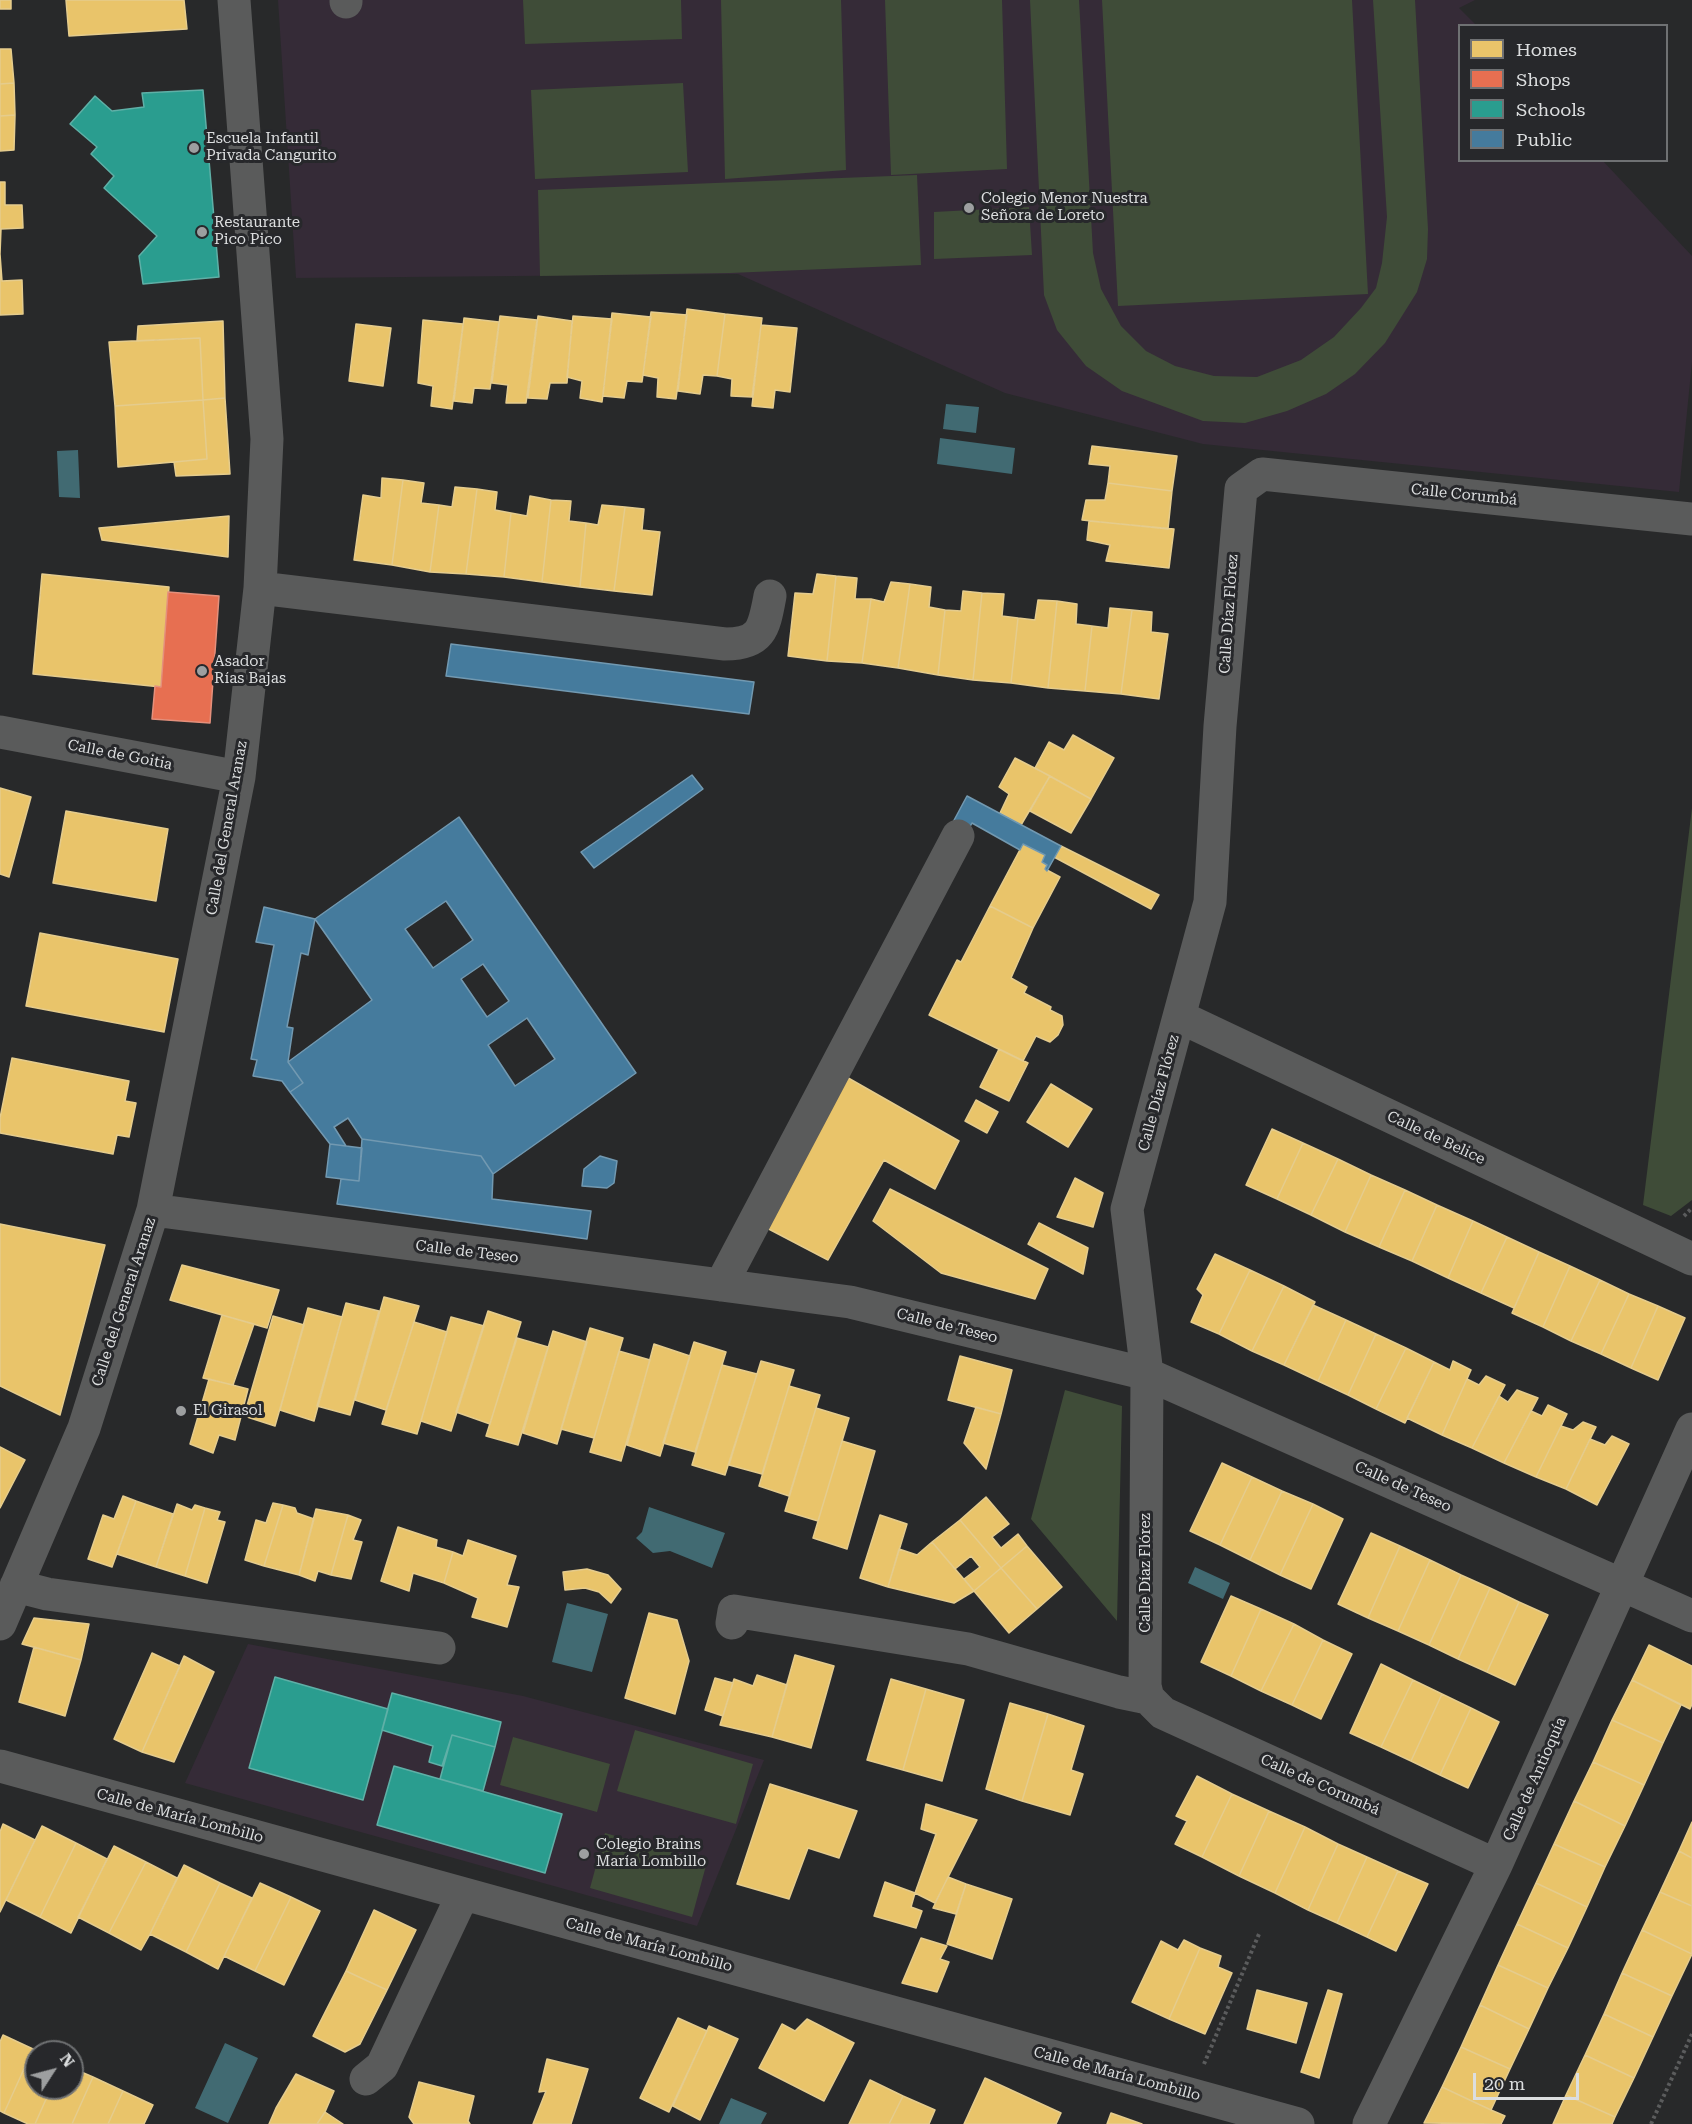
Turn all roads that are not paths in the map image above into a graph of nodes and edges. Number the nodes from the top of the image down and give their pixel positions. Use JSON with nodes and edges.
{"nodes":[{"id":1,"x":234,"y":0,"type":"edge"},
{"id":2,"x":1241,"y":489,"type":"joint"},
{"id":3,"x":1692,"y":519,"type":"edge"},
{"id":4,"x":261,"y":588,"type":"junction"},
{"id":5,"x":770,"y":596,"type":"dead end"},
{"id":6,"x":0,"y":732,"type":"edge"},
{"id":7,"x":239,"y":777,"type":"junction"},
{"id":8,"x":958,"y":836,"type":"dead end"},
{"id":9,"x":1180,"y":1017,"type":"junction"},
{"id":10,"x":153,"y":1210,"type":"junction"},
{"id":11,"x":1692,"y":1259,"type":"edge"},
{"id":12,"x":721,"y":1285,"type":"junction"},
{"id":13,"x":1147,"y":1374,"type":"junction"},
{"id":14,"x":1692,"y":1429,"type":"edge"},
{"id":15,"x":1623,"y":1585,"type":"junction"},
{"id":16,"x":16,"y":1586,"type":"junction"},
{"id":17,"x":1692,"y":1616,"type":"edge"},
{"id":18,"x":732,"y":1623,"type":"dead end"},
{"id":19,"x":0,"y":1624,"type":"edge"},
{"id":20,"x":439,"y":1648,"type":"dead end"},
{"id":21,"x":1148,"y":1698,"type":"junction"},
{"id":22,"x":0,"y":1766,"type":"edge"},
{"id":23,"x":1496,"y":1865,"type":"junction"},
{"id":24,"x":463,"y":1894,"type":"junction"},
{"id":25,"x":366,"y":2079,"type":"dead end"},
{"id":26,"x":1298,"y":2124,"type":"edge"},
{"id":27,"x":1369,"y":2124,"type":"edge"}],
"edges":[{"from":1,"to":4,"type":"street","name":"Calle del General Aranaz"},
{"from":2,"to":3,"type":"street","name":"Calle Corumbá"},
{"from":2,"to":9,"type":"street","name":"Calle Díaz Flórez"},
{"from":4,"to":5,"type":"street"},
{"from":4,"to":7,"type":"street","name":"Calle del General Aranaz"},
{"from":6,"to":7,"type":"street","name":"Calle de Goitia"},
{"from":7,"to":10,"type":"street","name":"Calle del General Aranaz"},
{"from":8,"to":12,"type":"street"},
{"from":9,"to":11,"type":"street","name":"Calle de Belice"},
{"from":9,"to":13,"type":"street","name":"Calle Díaz Flórez"},
{"from":10,"to":12,"type":"street","name":"Calle de Teseo"},
{"from":10,"to":16,"type":"street","name":"Calle del General Aranaz"},
{"from":12,"to":13,"type":"street","name":"Calle de Teseo"},
{"from":13,"to":15,"type":"street","name":"Calle de Teseo"},
{"from":13,"to":21,"type":"street","name":"Calle Díaz Flórez"},
{"from":14,"to":15,"type":"street","name":"Calle de Antioquía"},
{"from":15,"to":17,"type":"street","name":"Calle de Teseo"},
{"from":15,"to":23,"type":"street","name":"Calle de Antioquía"},
{"from":16,"to":19,"type":"street","name":"Calle del General Aranaz"},
{"from":16,"to":20,"type":"street"},
{"from":18,"to":21,"type":"street"},
{"from":21,"to":23,"type":"street","name":"Calle de Corumbá"},
{"from":22,"to":24,"type":"street","name":"Calle de María Lombillo"},
{"from":23,"to":27,"type":"street","name":"Calle de Antioquía"},
{"from":24,"to":25,"type":"street"},
{"from":24,"to":26,"type":"street","name":"Calle de María Lombillo"}]}
